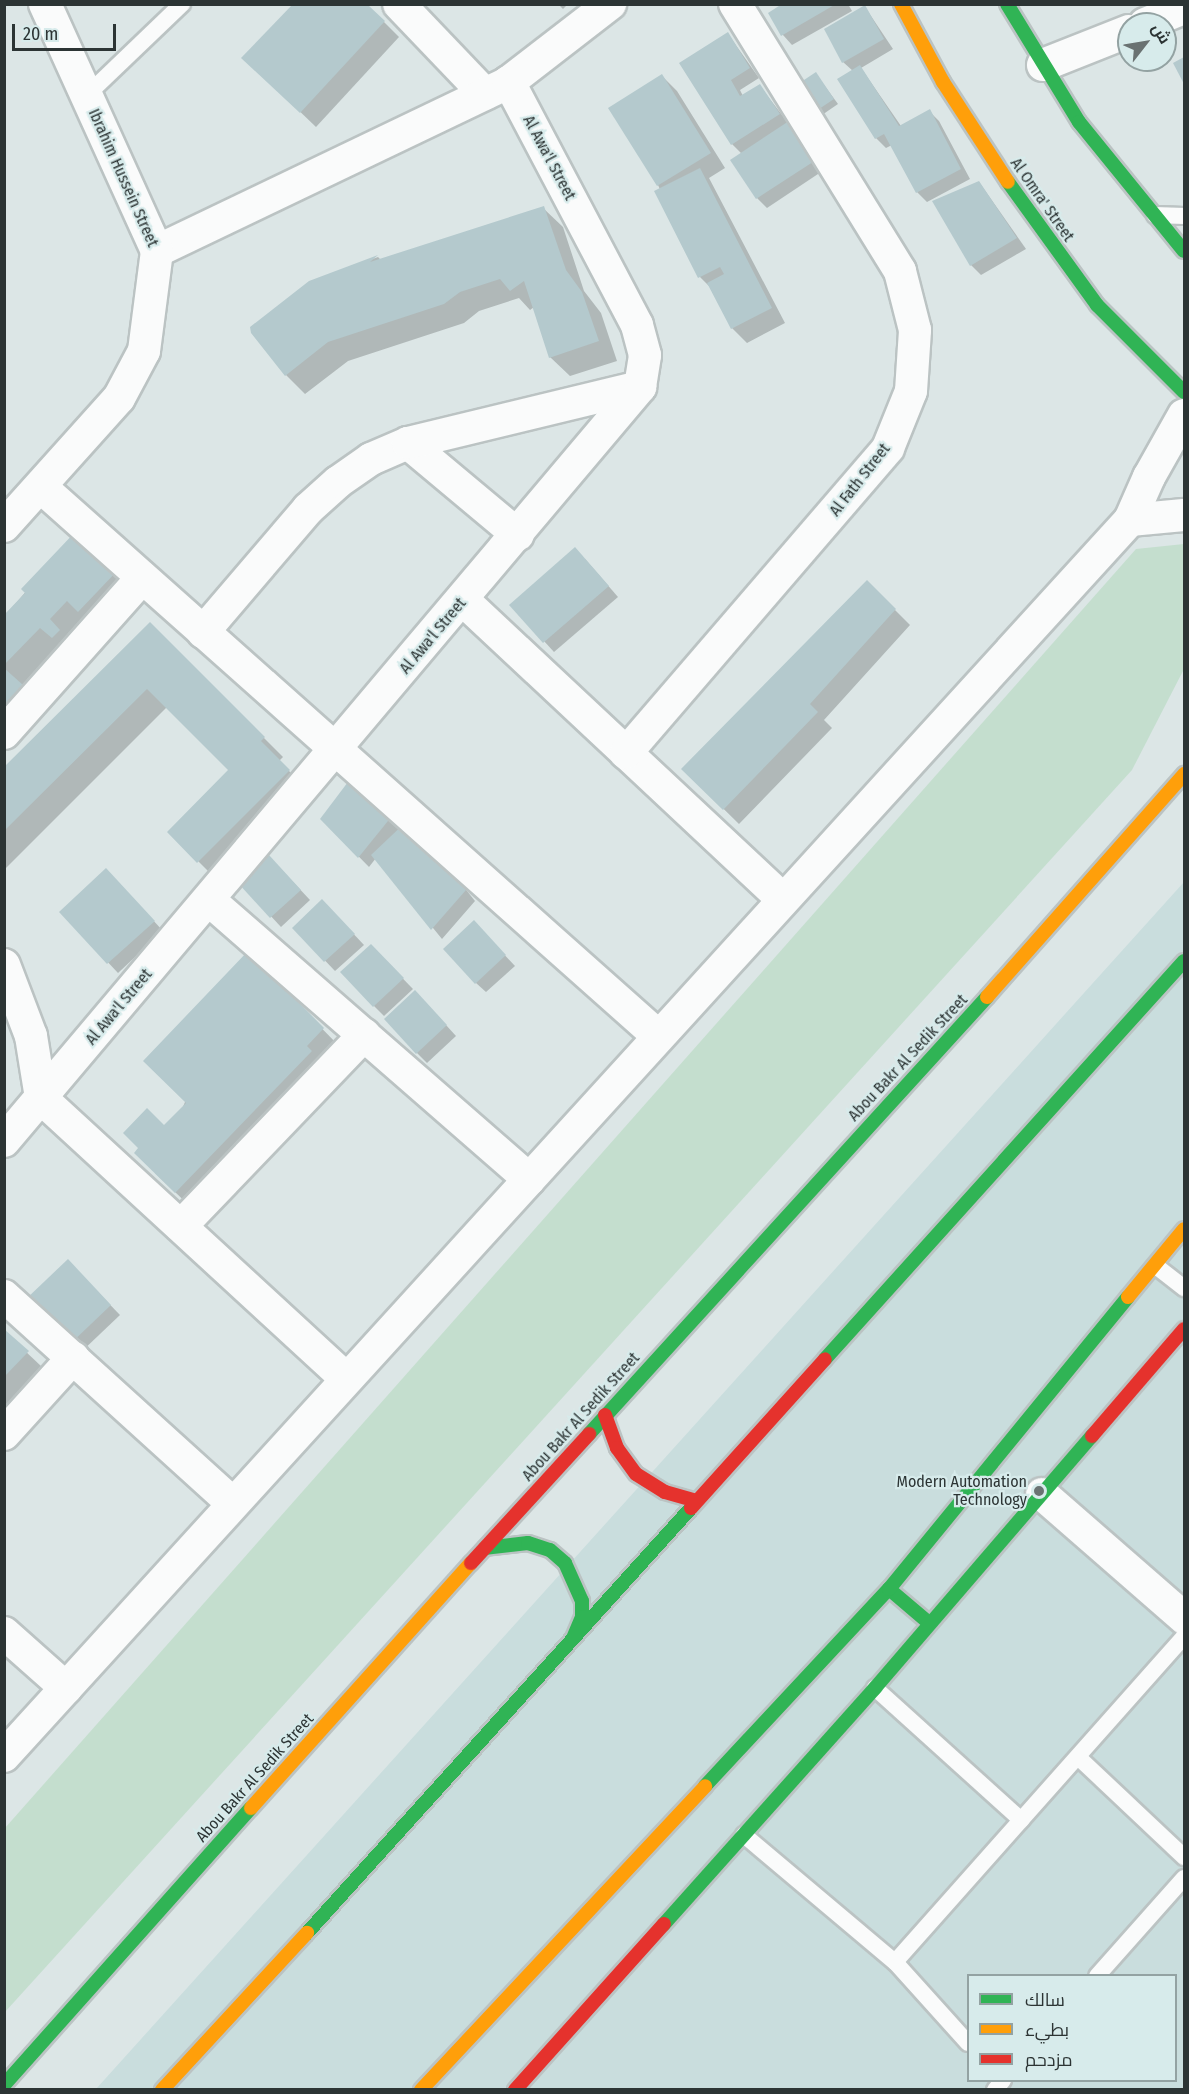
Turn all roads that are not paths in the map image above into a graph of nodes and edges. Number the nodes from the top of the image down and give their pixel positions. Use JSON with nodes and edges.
{"nodes":[{"id":1,"x":45,"y":4,"type":"edge"},
{"id":2,"x":182,"y":4,"type":"edge"},
{"id":3,"x":399,"y":4,"type":"edge"},
{"id":4,"x":610,"y":4,"type":"edge"},
{"id":5,"x":735,"y":4,"type":"edge"},
{"id":6,"x":901,"y":4,"type":"edge"},
{"id":7,"x":1007,"y":4,"type":"edge"},
{"id":8,"x":1117,"y":36,"type":"edge"},
{"id":9,"x":1043,"y":65,"type":"junction"},
{"id":10,"x":497,"y":88,"type":"junction"},
{"id":11,"x":86,"y":96,"type":"junction"},
{"id":12,"x":1151,"y":214,"type":"junction"},
{"id":13,"x":1185,"y":216,"type":"edge"},
{"id":14,"x":157,"y":251,"type":"junction"},
{"id":15,"x":1185,"y":251,"type":"edge"},
{"id":16,"x":640,"y":387,"type":"junction"},
{"id":17,"x":1185,"y":392,"type":"edge"},
{"id":18,"x":1185,"y":415,"type":"edge"},
{"id":19,"x":408,"y":443,"type":"junction"},
{"id":20,"x":41,"y":487,"type":"junction"},
{"id":21,"x":1185,"y":515,"type":"edge"},
{"id":22,"x":1130,"y":520,"type":"junction"},
{"id":23,"x":4,"y":526,"type":"edge"},
{"id":24,"x":518,"y":535,"type":"junction"},
{"id":25,"x":142,"y":578,"type":"junction"},
{"id":26,"x":463,"y":600,"type":"junction"},
{"id":27,"x":203,"y":632,"type":"junction"},
{"id":28,"x":4,"y":733,"type":"edge"},
{"id":29,"x":336,"y":751,"type":"junction"},
{"id":30,"x":626,"y":753,"type":"junction"},
{"id":31,"x":1185,"y":774,"type":"edge"},
{"id":32,"x":783,"y":899,"type":"junction"},
{"id":33,"x":209,"y":900,"type":"junction"},
{"id":34,"x":1184,"y":962,"type":"edge"},
{"id":35,"x":4,"y":965,"type":"edge"},
{"id":36,"x":364,"y":1035,"type":"junction"},
{"id":37,"x":658,"y":1036,"type":"junction"},
{"id":38,"x":41,"y":1098,"type":"junction"},
{"id":39,"x":4,"y":1141,"type":"edge"},
{"id":40,"x":529,"y":1179,"type":"junction"},
{"id":41,"x":181,"y":1226,"type":"junction"},
{"id":42,"x":1185,"y":1228,"type":"edge"},
{"id":43,"x":1156,"y":1266,"type":"junction"},
{"id":44,"x":1185,"y":1288,"type":"edge"},
{"id":45,"x":4,"y":1296,"type":"edge"},
{"id":46,"x":1185,"y":1329,"type":"edge"},
{"id":47,"x":73,"y":1358,"type":"junction"},
{"id":48,"x":347,"y":1379,"type":"junction"},
{"id":49,"x":605,"y":1415,"type":"junction"},
{"id":50,"x":4,"y":1434,"type":"edge"},
{"id":51,"x":1042,"y":1494,"type":"junction"},
{"id":52,"x":696,"y":1501,"type":"junction"},
{"id":53,"x":232,"y":1503,"type":"junction"},
{"id":54,"x":485,"y":1548,"type":"junction"},
{"id":55,"x":889,"y":1588,"type":"junction"},
{"id":56,"x":1185,"y":1618,"type":"edge"},
{"id":57,"x":929,"y":1623,"type":"junction"},
{"id":58,"x":4,"y":1633,"type":"edge"},
{"id":59,"x":1185,"y":1637,"type":"edge"},
{"id":60,"x":572,"y":1639,"type":"junction"},
{"id":61,"x":66,"y":1688,"type":"junction"},
{"id":62,"x":875,"y":1688,"type":"junction"},
{"id":63,"x":4,"y":1755,"type":"edge"},
{"id":64,"x":1078,"y":1757,"type":"junction"},
{"id":65,"x":1021,"y":1820,"type":"junction"},
{"id":66,"x":744,"y":1835,"type":"junction"},
{"id":67,"x":1185,"y":1857,"type":"edge"},
{"id":68,"x":1185,"y":1878,"type":"edge"},
{"id":69,"x":895,"y":1962,"type":"junction"},
{"id":70,"x":1099,"y":1974,"type":"edge"},
{"id":71,"x":967,"y":2041,"type":"edge"},
{"id":72,"x":4,"y":2085,"type":"edge"},
{"id":73,"x":162,"y":2090,"type":"edge"},
{"id":74,"x":421,"y":2090,"type":"edge"},
{"id":75,"x":515,"y":2090,"type":"edge"}],
"edges":[{"from":1,"to":11,"type":"street","name":"Ibrahim Hussein Street"},
{"from":2,"to":11,"type":"lane"},
{"from":3,"to":10,"type":"street","name":"Al Awa'l Street"},
{"from":4,"to":10,"type":"street"},
{"from":5,"to":30,"type":"street","name":"Al Fath Street"},
{"from":6,"to":17,"type":"main road","name":"Al Omra' Street"},
{"from":7,"to":9,"type":"main road"},
{"from":8,"to":9,"type":"street"},
{"from":9,"to":12,"type":"main road"},
{"from":10,"to":14,"type":"street"},
{"from":10,"to":16,"type":"street","name":"Al Awa'l Street"},
{"from":11,"to":14,"type":"street","name":"Ibrahim Hussein Street"},
{"from":12,"to":13,"type":"lane"},
{"from":12,"to":15,"type":"main road"},
{"from":14,"to":20,"type":"street","name":"Ibrahim Hussein Street"},
{"from":16,"to":19,"type":"street"},
{"from":16,"to":24,"type":"street","name":"Al Awa'l Street"},
{"from":18,"to":22,"type":"street"},
{"from":19,"to":24,"type":"street"},
{"from":19,"to":27,"type":"street"},
{"from":20,"to":23,"type":"street","name":"Ibrahim Hussein Street"},
{"from":20,"to":25,"type":"street"},
{"from":21,"to":22,"type":"street"},
{"from":22,"to":32,"type":"street"},
{"from":24,"to":26,"type":"street","name":"Al Awa'l Street"},
{"from":25,"to":27,"type":"street"},
{"from":25,"to":28,"type":"street"},
{"from":26,"to":29,"type":"street","name":"Al Awa'l Street"},
{"from":26,"to":30,"type":"street"},
{"from":27,"to":29,"type":"street"},
{"from":29,"to":33,"type":"street","name":"Al Awa'l Street"},
{"from":29,"to":37,"type":"street"},
{"from":30,"to":32,"type":"street"},
{"from":31,"to":49,"type":"main road","name":"Abou Bakr Al Sedik Street"},
{"from":32,"to":37,"type":"street"},
{"from":33,"to":36,"type":"street"},
{"from":33,"to":38,"type":"street","name":"Al Awa'l Street"},
{"from":34,"to":52,"type":"main road"},
{"from":35,"to":38,"type":"street"},
{"from":36,"to":40,"type":"street"},
{"from":36,"to":41,"type":"street"},
{"from":37,"to":40,"type":"street"},
{"from":38,"to":39,"type":"street","name":"Al Awa'l Street"},
{"from":38,"to":41,"type":"street"},
{"from":40,"to":48,"type":"street"},
{"from":41,"to":48,"type":"street"},
{"from":42,"to":43,"type":"main road"},
{"from":43,"to":44,"type":"lane"},
{"from":43,"to":55,"type":"main road"},
{"from":45,"to":47,"type":"street"},
{"from":46,"to":51,"type":"main road"},
{"from":47,"to":50,"type":"street"},
{"from":47,"to":53,"type":"street"},
{"from":48,"to":53,"type":"street"},
{"from":49,"to":52,"type":"main road"},
{"from":49,"to":54,"type":"main road","name":"Abou Bakr Al Sedik Street"},
{"from":51,"to":56,"type":"street"},
{"from":51,"to":57,"type":"main road"},
{"from":52,"to":60,"type":"main road"},
{"from":53,"to":61,"type":"street"},
{"from":54,"to":60,"type":"main road"},
{"from":54,"to":72,"type":"main road","name":"Abou Bakr Al Sedik Street"},
{"from":55,"to":57,"type":"main road"},
{"from":55,"to":74,"type":"main road"},
{"from":57,"to":62,"type":"main road"},
{"from":58,"to":61,"type":"street"},
{"from":59,"to":64,"type":"lane"},
{"from":60,"to":73,"type":"main road"},
{"from":61,"to":63,"type":"street"},
{"from":62,"to":65,"type":"lane"},
{"from":62,"to":66,"type":"main road"},
{"from":64,"to":65,"type":"lane"},
{"from":64,"to":67,"type":"lane"},
{"from":65,"to":69,"type":"lane"},
{"from":66,"to":69,"type":"lane"},
{"from":66,"to":75,"type":"main road"},
{"from":68,"to":70,"type":"lane"},
{"from":69,"to":71,"type":"lane"}]}
